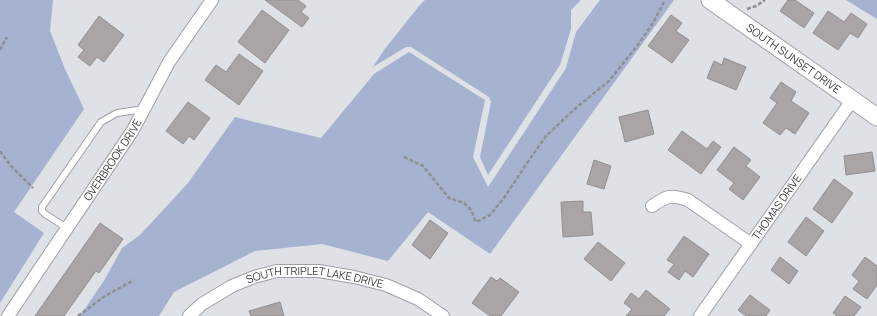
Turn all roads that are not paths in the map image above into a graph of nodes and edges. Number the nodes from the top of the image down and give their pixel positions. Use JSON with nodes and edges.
{"nodes":[{"id":1,"x":212,"y":0,"type":"edge"},
{"id":2,"x":710,"y":0,"type":"edge"},
{"id":3,"x":853,"y":99,"type":"junction"},
{"id":4,"x":144,"y":109,"type":"junction"},
{"id":5,"x":877,"y":116,"type":"edge"},
{"id":6,"x":652,"y":206,"type":"dead end"},
{"id":7,"x":66,"y":228,"type":"junction"},
{"id":8,"x":751,"y":244,"type":"junction"},
{"id":9,"x":8,"y":316,"type":"edge"},
{"id":10,"x":189,"y":316,"type":"edge"},
{"id":11,"x":443,"y":316,"type":"edge"},
{"id":12,"x":700,"y":316,"type":"edge"}],
"edges":[{"from":1,"to":4,"type":"street","name":"OVERBROOK DRIVE"},
{"from":2,"to":3,"type":"street","name":"SOUTH SUNSET DRIVE"},
{"from":3,"to":5,"type":"street","name":"SOUTH SUNSET DRIVE"},
{"from":3,"to":8,"type":"street","name":"THOMAS DRIVE"},
{"from":4,"to":7,"type":"street","name":"OVERBROOK DRIVE"},
{"from":4,"to":7,"type":"lane"},
{"from":6,"to":8,"type":"street"},
{"from":7,"to":9,"type":"street","name":"OVERBROOK DRIVE"},
{"from":8,"to":12,"type":"street","name":"THOMAS DRIVE"},
{"from":10,"to":11,"type":"street","name":"SOUTH TRIPLET LAKE DRIVE"}]}
